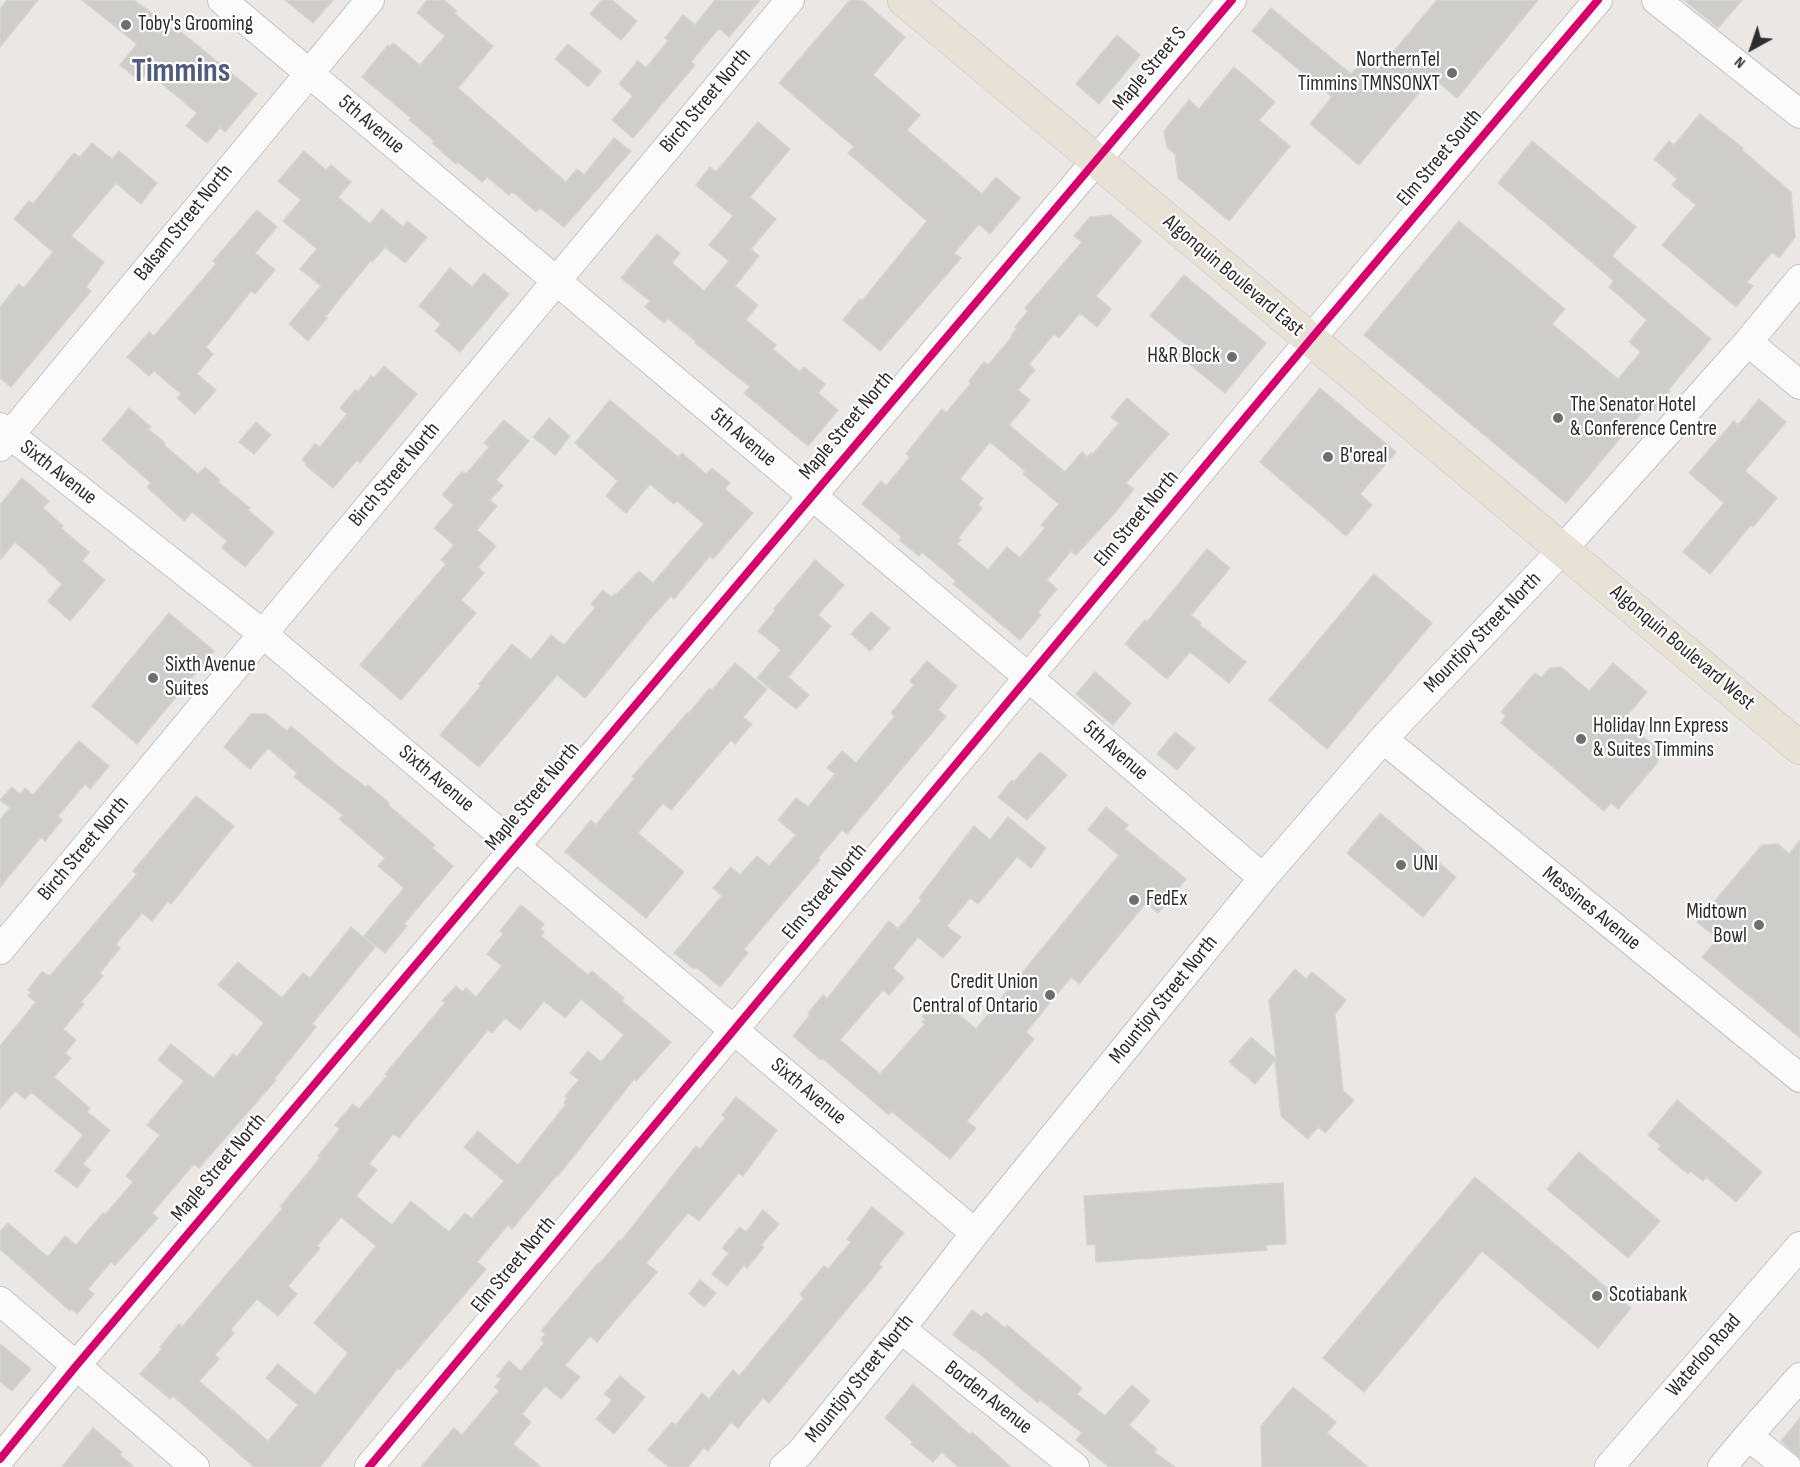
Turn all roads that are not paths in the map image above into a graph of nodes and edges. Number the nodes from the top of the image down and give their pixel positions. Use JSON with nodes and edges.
{"nodes":[{"id":1,"x":222,"y":0,"type":"edge"},
{"id":2,"x":370,"y":0,"type":"edge"},
{"id":3,"x":790,"y":0,"type":"edge"},
{"id":4,"x":904,"y":0,"type":"edge"},
{"id":5,"x":1232,"y":0,"type":"edge"},
{"id":6,"x":1598,"y":0,"type":"edge"},
{"id":7,"x":1656,"y":0,"type":"edge"},
{"id":8,"x":308,"y":72,"type":"junction"},
{"id":9,"x":1800,"y":114,"type":"edge"},
{"id":10,"x":1095,"y":160,"type":"junction"},
{"id":11,"x":1800,"y":279,"type":"edge"},
{"id":12,"x":556,"y":281,"type":"junction"},
{"id":13,"x":1310,"y":340,"type":"junction"},
{"id":14,"x":1748,"y":342,"type":"junction"},
{"id":15,"x":1800,"y":385,"type":"edge"},
{"id":16,"x":3,"y":436,"type":"edge"},
{"id":17,"x":812,"y":495,"type":"junction"},
{"id":18,"x":1563,"y":549,"type":"junction"},
{"id":19,"x":263,"y":634,"type":"junction"},
{"id":20,"x":1028,"y":677,"type":"junction"},
{"id":21,"x":1383,"y":739,"type":"junction"},
{"id":22,"x":1800,"y":748,"type":"edge"},
{"id":23,"x":515,"y":846,"type":"junction"},
{"id":24,"x":1263,"y":878,"type":"junction"},
{"id":25,"x":0,"y":950,"type":"edge"},
{"id":26,"x":734,"y":1030,"type":"junction"},
{"id":27,"x":1800,"y":1078,"type":"edge"},
{"id":28,"x":975,"y":1233,"type":"junction"},
{"id":29,"x":1796,"y":1259,"type":"edge"},
{"id":30,"x":0,"y":1301,"type":"edge"},
{"id":31,"x":901,"y":1329,"type":"junction"},
{"id":32,"x":76,"y":1366,"type":"junction"},
{"id":33,"x":1800,"y":1377,"type":"edge"},
{"id":34,"x":1748,"y":1436,"type":"junction"},
{"id":35,"x":0,"y":1459,"type":"edge"},
{"id":36,"x":193,"y":1466,"type":"edge"},
{"id":37,"x":369,"y":1467,"type":"edge"},
{"id":38,"x":784,"y":1467,"type":"edge"},
{"id":39,"x":1075,"y":1467,"type":"edge"},
{"id":40,"x":1609,"y":1467,"type":"edge"},
{"id":41,"x":1722,"y":1467,"type":"edge"},
{"id":42,"x":1788,"y":1467,"type":"edge"}],
"edges":[{"from":1,"to":8,"type":"street","name":"5th Avenue"},
{"from":2,"to":8,"type":"street","name":"Balsam Street North"},
{"from":3,"to":12,"type":"street","name":"Birch Street North"},
{"from":4,"to":10,"type":"main road","name":"Algonquin Boulevard East"},
{"from":5,"to":10,"type":"street","name":"Maple Street S"},
{"from":6,"to":13,"type":"street","name":"Elm Street South"},
{"from":7,"to":9,"type":"street"},
{"from":8,"to":12,"type":"street","name":"5th Avenue"},
{"from":8,"to":16,"type":"street","name":"Balsam Street North"},
{"from":10,"to":13,"type":"main road","name":"Algonquin Boulevard East"},
{"from":10,"to":17,"type":"street","name":"Maple Street North"},
{"from":11,"to":14,"type":"street","name":"Mountjoy Street North"},
{"from":12,"to":17,"type":"street","name":"5th Avenue"},
{"from":12,"to":19,"type":"street","name":"Birch Street North"},
{"from":13,"to":18,"type":"main road","name":"Algonquin Boulevard East"},
{"from":13,"to":20,"type":"street","name":"Elm Street North"},
{"from":14,"to":15,"type":"street"},
{"from":14,"to":18,"type":"street","name":"Mountjoy Street North"},
{"from":16,"to":19,"type":"street","name":"Sixth Avenue"},
{"from":17,"to":20,"type":"street","name":"5th Avenue"},
{"from":17,"to":23,"type":"street","name":"Maple Street North"},
{"from":18,"to":21,"type":"street","name":"Mountjoy Street North"},
{"from":18,"to":22,"type":"main road","name":"Algonquin Boulevard West"},
{"from":19,"to":23,"type":"street","name":"Sixth Avenue"},
{"from":19,"to":25,"type":"street","name":"Birch Street North"},
{"from":20,"to":24,"type":"street","name":"5th Avenue"},
{"from":20,"to":26,"type":"street","name":"Elm Street North"},
{"from":21,"to":24,"type":"street","name":"Mountjoy Street North"},
{"from":21,"to":27,"type":"street","name":"Messines Avenue"},
{"from":23,"to":26,"type":"street","name":"Sixth Avenue"},
{"from":23,"to":32,"type":"street","name":"Maple Street North"},
{"from":24,"to":28,"type":"street","name":"Mountjoy Street North"},
{"from":26,"to":28,"type":"street","name":"Sixth Avenue"},
{"from":26,"to":37,"type":"street","name":"Elm Street North"},
{"from":28,"to":31,"type":"street","name":"Mountjoy Street North"},
{"from":29,"to":40,"type":"street","name":"Waterloo Road"},
{"from":30,"to":32,"type":"street"},
{"from":31,"to":38,"type":"street","name":"Mountjoy Street North"},
{"from":31,"to":39,"type":"street","name":"Borden Avenue"},
{"from":32,"to":35,"type":"street","name":"Maple Street North"},
{"from":32,"to":36,"type":"street"},
{"from":33,"to":34,"type":"street"},
{"from":34,"to":41,"type":"street"},
{"from":34,"to":42,"type":"street"}]}
